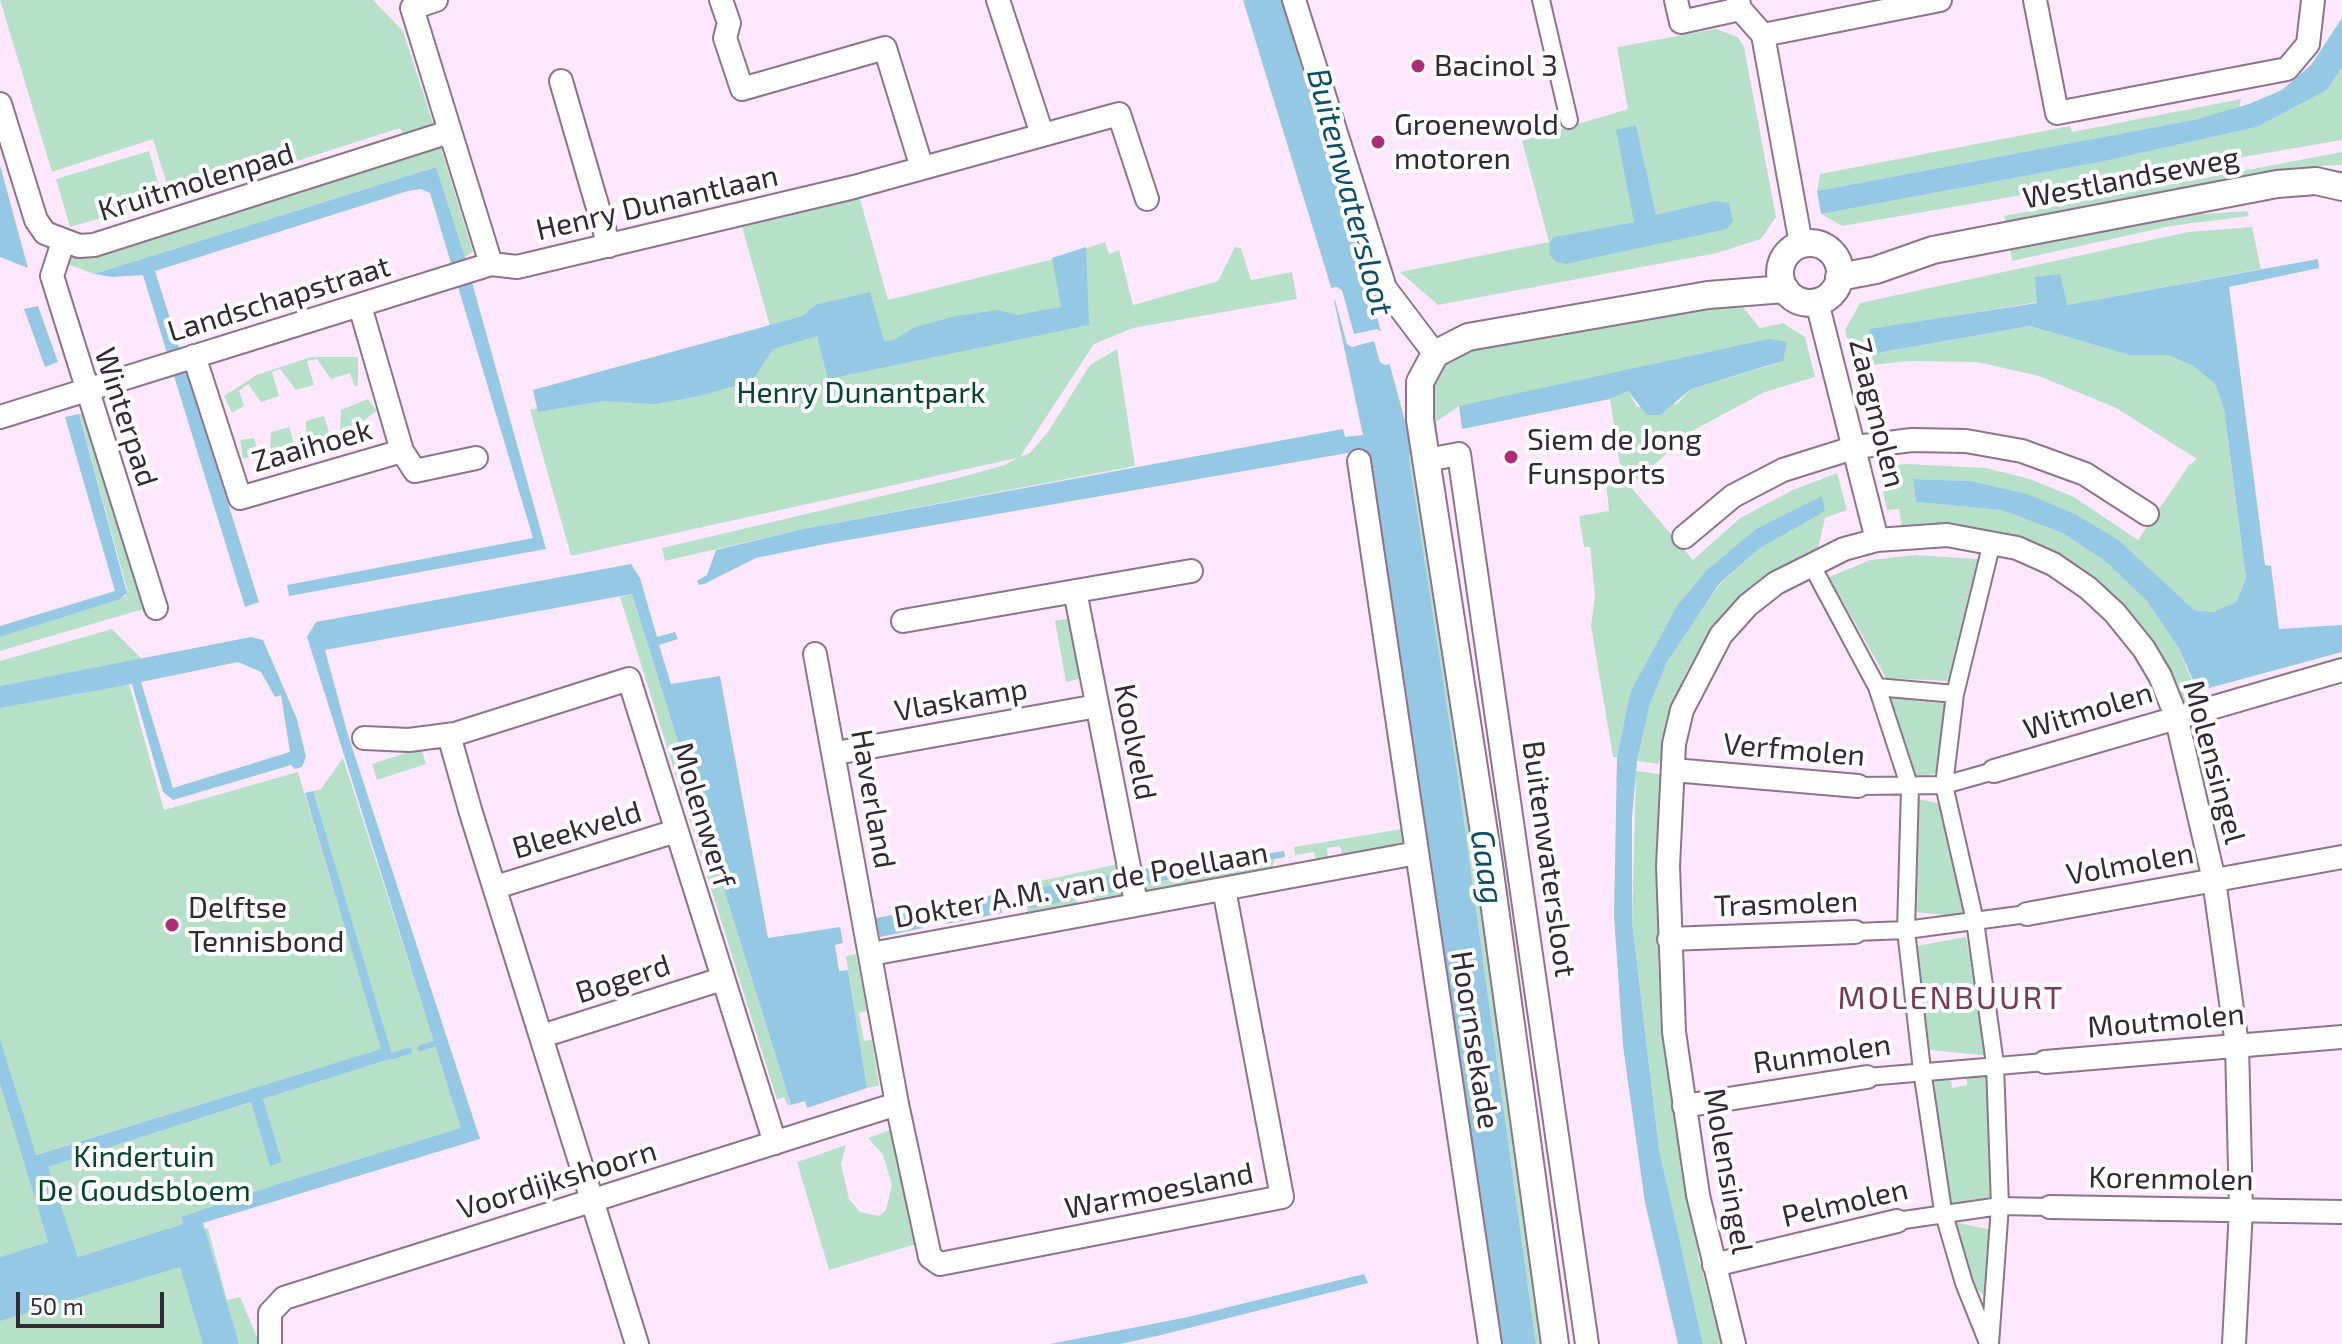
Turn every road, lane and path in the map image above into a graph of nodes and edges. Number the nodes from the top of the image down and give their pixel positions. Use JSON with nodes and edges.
{"nodes":[{"id":1,"x":436,"y":0,"type":"edge"},
{"id":2,"x":721,"y":0,"type":"edge"},
{"id":3,"x":998,"y":0,"type":"edge"},
{"id":4,"x":1294,"y":0,"type":"edge"},
{"id":5,"x":1541,"y":0,"type":"edge"},
{"id":6,"x":1676,"y":0,"type":"edge"},
{"id":7,"x":2035,"y":0,"type":"edge"},
{"id":8,"x":2313,"y":0,"type":"edge"},
{"id":9,"x":1928,"y":1,"type":"edge"},
{"id":10,"x":405,"y":4,"type":"edge"},
{"id":11,"x":1739,"y":5,"type":"edge"},
{"id":12,"x":1763,"y":35,"type":"junction"},
{"id":13,"x":561,"y":81,"type":"dead end"},
{"id":14,"x":0,"y":104,"type":"edge"},
{"id":15,"x":1569,"y":120,"type":"dead end"},
{"id":16,"x":449,"y":132,"type":"junction"},
{"id":17,"x":1042,"y":134,"type":"junction"},
{"id":18,"x":922,"y":168,"type":"junction"},
{"id":19,"x":2342,"y":187,"type":"edge"},
{"id":20,"x":1147,"y":199,"type":"dead end"},
{"id":21,"x":63,"y":242,"type":"junction"},
{"id":22,"x":1801,"y":244,"type":"junction"},
{"id":23,"x":609,"y":246,"type":"junction"},
{"id":24,"x":1838,"y":269,"type":"junction"},
{"id":25,"x":472,"y":270,"type":"junction"},
{"id":26,"x":1782,"y":280,"type":"junction"},
{"id":27,"x":1817,"y":302,"type":"junction"},
{"id":28,"x":360,"y":306,"type":"junction"},
{"id":29,"x":190,"y":358,"type":"junction"},
{"id":30,"x":1430,"y":361,"type":"junction"},
{"id":31,"x":86,"y":392,"type":"junction"},
{"id":32,"x":0,"y":417,"type":"edge"},
{"id":33,"x":1856,"y":447,"type":"junction"},
{"id":34,"x":402,"y":451,"type":"junction"},
{"id":35,"x":1426,"y":454,"type":"junction"},
{"id":36,"x":476,"y":458,"type":"dead end"},
{"id":37,"x":1359,"y":461,"type":"dead end"},
{"id":38,"x":2147,"y":514,"type":"dead end"},
{"id":39,"x":1684,"y":537,"type":"dead end"},
{"id":40,"x":1877,"y":540,"type":"junction"},
{"id":41,"x":1992,"y":542,"type":"junction"},
{"id":42,"x":1811,"y":564,"type":"junction"},
{"id":43,"x":1191,"y":571,"type":"dead end"},
{"id":44,"x":1075,"y":591,"type":"junction"},
{"id":45,"x":156,"y":608,"type":"dead end"},
{"id":46,"x":903,"y":621,"type":"dead end"},
{"id":47,"x":815,"y":654,"type":"dead end"},
{"id":48,"x":2342,"y":670,"type":"edge"},
{"id":49,"x":1877,"y":687,"type":"junction"},
{"id":50,"x":1955,"y":694,"type":"junction"},
{"id":51,"x":1097,"y":706,"type":"junction"},
{"id":52,"x":2176,"y":716,"type":"junction"},
{"id":53,"x":455,"y":734,"type":"junction"},
{"id":54,"x":364,"y":738,"type":"dead end"},
{"id":55,"x":836,"y":753,"type":"junction"},
{"id":56,"x":1673,"y":770,"type":"junction"},
{"id":57,"x":1994,"y":771,"type":"joint"},
{"id":58,"x":1944,"y":785,"type":"junction"},
{"id":59,"x":1858,"y":786,"type":"joint"},
{"id":60,"x":1910,"y":788,"type":"junction"},
{"id":61,"x":676,"y":831,"type":"junction"},
{"id":62,"x":1417,"y":853,"type":"junction"},
{"id":63,"x":2342,"y":857,"type":"edge"},
{"id":64,"x":2214,"y":880,"type":"junction"},
{"id":65,"x":496,"y":887,"type":"junction"},
{"id":66,"x":1224,"y":889,"type":"junction"},
{"id":67,"x":1136,"y":903,"type":"junction"},
{"id":68,"x":2027,"y":914,"type":"joint"},
{"id":69,"x":1975,"y":921,"type":"junction"},
{"id":70,"x":1906,"y":930,"type":"junction"},
{"id":71,"x":1855,"y":932,"type":"joint"},
{"id":72,"x":1669,"y":939,"type":"junction"},
{"id":73,"x":871,"y":954,"type":"junction"},
{"id":74,"x":722,"y":979,"type":"junction"},
{"id":75,"x":542,"y":1036,"type":"junction"},
{"id":76,"x":2342,"y":1037,"type":"edge"},
{"id":77,"x":2237,"y":1045,"type":"junction"},
{"id":78,"x":2045,"y":1062,"type":"joint"},
{"id":79,"x":1995,"y":1064,"type":"junction"},
{"id":80,"x":1922,"y":1070,"type":"junction"},
{"id":81,"x":1867,"y":1077,"type":"joint"},
{"id":82,"x":897,"y":1104,"type":"junction"},
{"id":83,"x":1684,"y":1106,"type":"junction"},
{"id":84,"x":775,"y":1143,"type":"junction"},
{"id":85,"x":594,"y":1200,"type":"junction"},
{"id":86,"x":2000,"y":1206,"type":"junction"},
{"id":87,"x":2050,"y":1207,"type":"joint"},
{"id":88,"x":2241,"y":1209,"type":"junction"},
{"id":89,"x":1943,"y":1211,"type":"junction"},
{"id":90,"x":2342,"y":1212,"type":"edge"},
{"id":91,"x":1897,"y":1221,"type":"joint"},
{"id":92,"x":930,"y":1257,"type":"joint"},
{"id":93,"x":1714,"y":1265,"type":"junction"},
{"id":94,"x":1582,"y":1306,"type":"junction"},
{"id":95,"x":1551,"y":1310,"type":"junction"},
{"id":96,"x":270,"y":1344,"type":"edge"},
{"id":97,"x":637,"y":1344,"type":"edge"},
{"id":98,"x":1490,"y":1344,"type":"edge"},
{"id":99,"x":1555,"y":1344,"type":"edge"},
{"id":100,"x":1587,"y":1344,"type":"edge"},
{"id":101,"x":1734,"y":1344,"type":"edge"},
{"id":102,"x":1989,"y":1344,"type":"edge"},
{"id":103,"x":2234,"y":1344,"type":"edge"}],
"edges":[{"from":1,"to":10,"type":"street"},
{"from":2,"to":18,"type":"street"},
{"from":3,"to":17,"type":"street"},
{"from":4,"to":30,"type":"street"},
{"from":5,"to":15,"type":"street"},
{"from":6,"to":11,"type":"street"},
{"from":7,"to":8,"type":"street"},
{"from":9,"to":12,"type":"street"},
{"from":10,"to":16,"type":"street"},
{"from":11,"to":12,"type":"street"},
{"from":12,"to":22,"type":"street"},
{"from":13,"to":23,"type":"street"},
{"from":14,"to":21,"type":"street","name":"Kruitmolenpad"},
{"from":16,"to":21,"type":"street","name":"Kruitmolenpad"},
{"from":16,"to":25,"type":"street"},
{"from":17,"to":18,"type":"street","name":"Henry Dunantlaan"},
{"from":17,"to":20,"type":"street","name":"Henry Dunantlaan"},
{"from":18,"to":23,"type":"street","name":"Henry Dunantlaan"},
{"from":19,"to":24,"type":"street","name":"Westlandseweg"},
{"from":21,"to":31,"type":"street","name":"Winterpad"},
{"from":22,"to":24,"type":"street"},
{"from":22,"to":26,"type":"street"},
{"from":23,"to":25,"type":"street","name":"Henry Dunantlaan"},
{"from":24,"to":27,"type":"street"},
{"from":25,"to":28,"type":"street","name":"Landschapstraat"},
{"from":26,"to":27,"type":"street"},
{"from":26,"to":30,"type":"street"},
{"from":27,"to":33,"type":"street","name":"Zaagmolen"},
{"from":28,"to":29,"type":"street","name":"Landschapstraat"},
{"from":28,"to":34,"type":"street","name":"Zaaihoek"},
{"from":29,"to":31,"type":"street","name":"Landschapstraat"},
{"from":29,"to":34,"type":"street","name":"Zaaihoek"},
{"from":30,"to":35,"type":"street","name":"Buitenwatersloot"},
{"from":31,"to":32,"type":"street","name":"Landschapstraat"},
{"from":31,"to":45,"type":"street","name":"Winterpad"},
{"from":33,"to":38,"type":"street"},
{"from":33,"to":39,"type":"street"},
{"from":33,"to":40,"type":"street","name":"Zaagmolen"},
{"from":34,"to":36,"type":"street","name":"Zaaihoek"},
{"from":35,"to":94,"type":"street","name":"Buitenwatersloot"},
{"from":35,"to":95,"type":"street","name":"Buitenwatersloot"},
{"from":37,"to":62,"type":"street","name":"Hoornsekade"},
{"from":40,"to":41,"type":"street","name":"Molensingel"},
{"from":40,"to":42,"type":"street","name":"Molensingel"},
{"from":41,"to":50,"type":"street"},
{"from":41,"to":52,"type":"street","name":"Molensingel"},
{"from":42,"to":49,"type":"street"},
{"from":42,"to":56,"type":"street","name":"Molensingel"},
{"from":43,"to":44,"type":"street"},
{"from":44,"to":46,"type":"street"},
{"from":44,"to":51,"type":"street","name":"Koolveld"},
{"from":47,"to":55,"type":"street","name":"Haverland"},
{"from":48,"to":52,"type":"street","name":"Witmolen"},
{"from":49,"to":50,"type":"street"},
{"from":49,"to":60,"type":"street"},
{"from":50,"to":58,"type":"street"},
{"from":51,"to":55,"type":"street","name":"Vlaskamp"},
{"from":51,"to":67,"type":"street","name":"Koolveld"},
{"from":52,"to":57,"type":"street","name":"Witmolen"},
{"from":52,"to":64,"type":"street","name":"Molensingel"},
{"from":53,"to":54,"type":"street","name":"Molenwerf"},
{"from":53,"to":61,"type":"street","name":"Molenwerf"},
{"from":53,"to":65,"type":"street"},
{"from":55,"to":73,"type":"street","name":"Haverland"},
{"from":56,"to":59,"type":"street","name":"Verfmolen"},
{"from":56,"to":72,"type":"street","name":"Molensingel"},
{"from":57,"to":58,"type":"street","name":"Witmolen"},
{"from":58,"to":60,"type":"street","name":"Witmolen"},
{"from":58,"to":69,"type":"street"},
{"from":59,"to":60,"type":"street","name":"Verfmolen"},
{"from":60,"to":70,"type":"street"},
{"from":61,"to":65,"type":"street","name":"Bleekveld"},
{"from":61,"to":74,"type":"street","name":"Molenwerf"},
{"from":62,"to":66,"type":"street","name":"Dokter A.M. van de Poellaan"},
{"from":62,"to":98,"type":"street","name":"Hoornsekade"},
{"from":63,"to":64,"type":"street","name":"Volmolen"},
{"from":64,"to":68,"type":"street","name":"Volmolen"},
{"from":64,"to":77,"type":"street","name":"Molensingel"},
{"from":65,"to":75,"type":"street"},
{"from":66,"to":67,"type":"street","name":"Dokter A.M. van de Poellaan"},
{"from":66,"to":92,"type":"street","name":"Warmoesland"},
{"from":67,"to":73,"type":"street","name":"Dokter A.M. van de Poellaan"},
{"from":68,"to":69,"type":"street","name":"Volmolen"},
{"from":69,"to":70,"type":"street","name":"Trasmolen"},
{"from":69,"to":79,"type":"street"},
{"from":70,"to":71,"type":"street","name":"Trasmolen"},
{"from":70,"to":80,"type":"street"},
{"from":71,"to":72,"type":"street","name":"Trasmolen"},
{"from":72,"to":83,"type":"street","name":"Molensingel"},
{"from":73,"to":82,"type":"street","name":"Dokter A.M. van de Poellaan"},
{"from":74,"to":75,"type":"street","name":"Bogerd"},
{"from":74,"to":84,"type":"street","name":"Molenwerf"},
{"from":75,"to":85,"type":"street"},
{"from":76,"to":77,"type":"street","name":"Moutmolen"},
{"from":77,"to":78,"type":"street","name":"Moutmolen"},
{"from":77,"to":88,"type":"street","name":"Molensingel"},
{"from":78,"to":79,"type":"street","name":"Moutmolen"},
{"from":79,"to":80,"type":"street","name":"Runmolen"},
{"from":79,"to":86,"type":"street"},
{"from":80,"to":81,"type":"street","name":"Runmolen"},
{"from":80,"to":89,"type":"street"},
{"from":81,"to":83,"type":"street","name":"Runmolen"},
{"from":82,"to":84,"type":"street","name":"Voordijkshoorn"},
{"from":82,"to":92,"type":"street","name":"Dokter A.M. van de Poellaan"},
{"from":83,"to":93,"type":"street","name":"Molensingel"},
{"from":84,"to":85,"type":"street","name":"Voordijkshoorn"},
{"from":85,"to":96,"type":"street","name":"Voordijkshoorn"},
{"from":85,"to":97,"type":"street"},
{"from":86,"to":87,"type":"street","name":"Korenmolen"},
{"from":86,"to":89,"type":"street","name":"Korenmolen"},
{"from":86,"to":102,"type":"street"},
{"from":87,"to":88,"type":"street","name":"Korenmolen"},
{"from":88,"to":90,"type":"street","name":"Korenmolen"},
{"from":88,"to":103,"type":"street","name":"Molensingel"},
{"from":89,"to":91,"type":"street","name":"Pelmolen"},
{"from":89,"to":102,"type":"street"},
{"from":91,"to":93,"type":"street","name":"Pelmolen"},
{"from":93,"to":101,"type":"street","name":"Molensingel"},
{"from":94,"to":95,"type":"street"},
{"from":94,"to":100,"type":"street","name":"Buitenwatersloot"},
{"from":95,"to":99,"type":"street","name":"Buitenwatersloot"}]}
